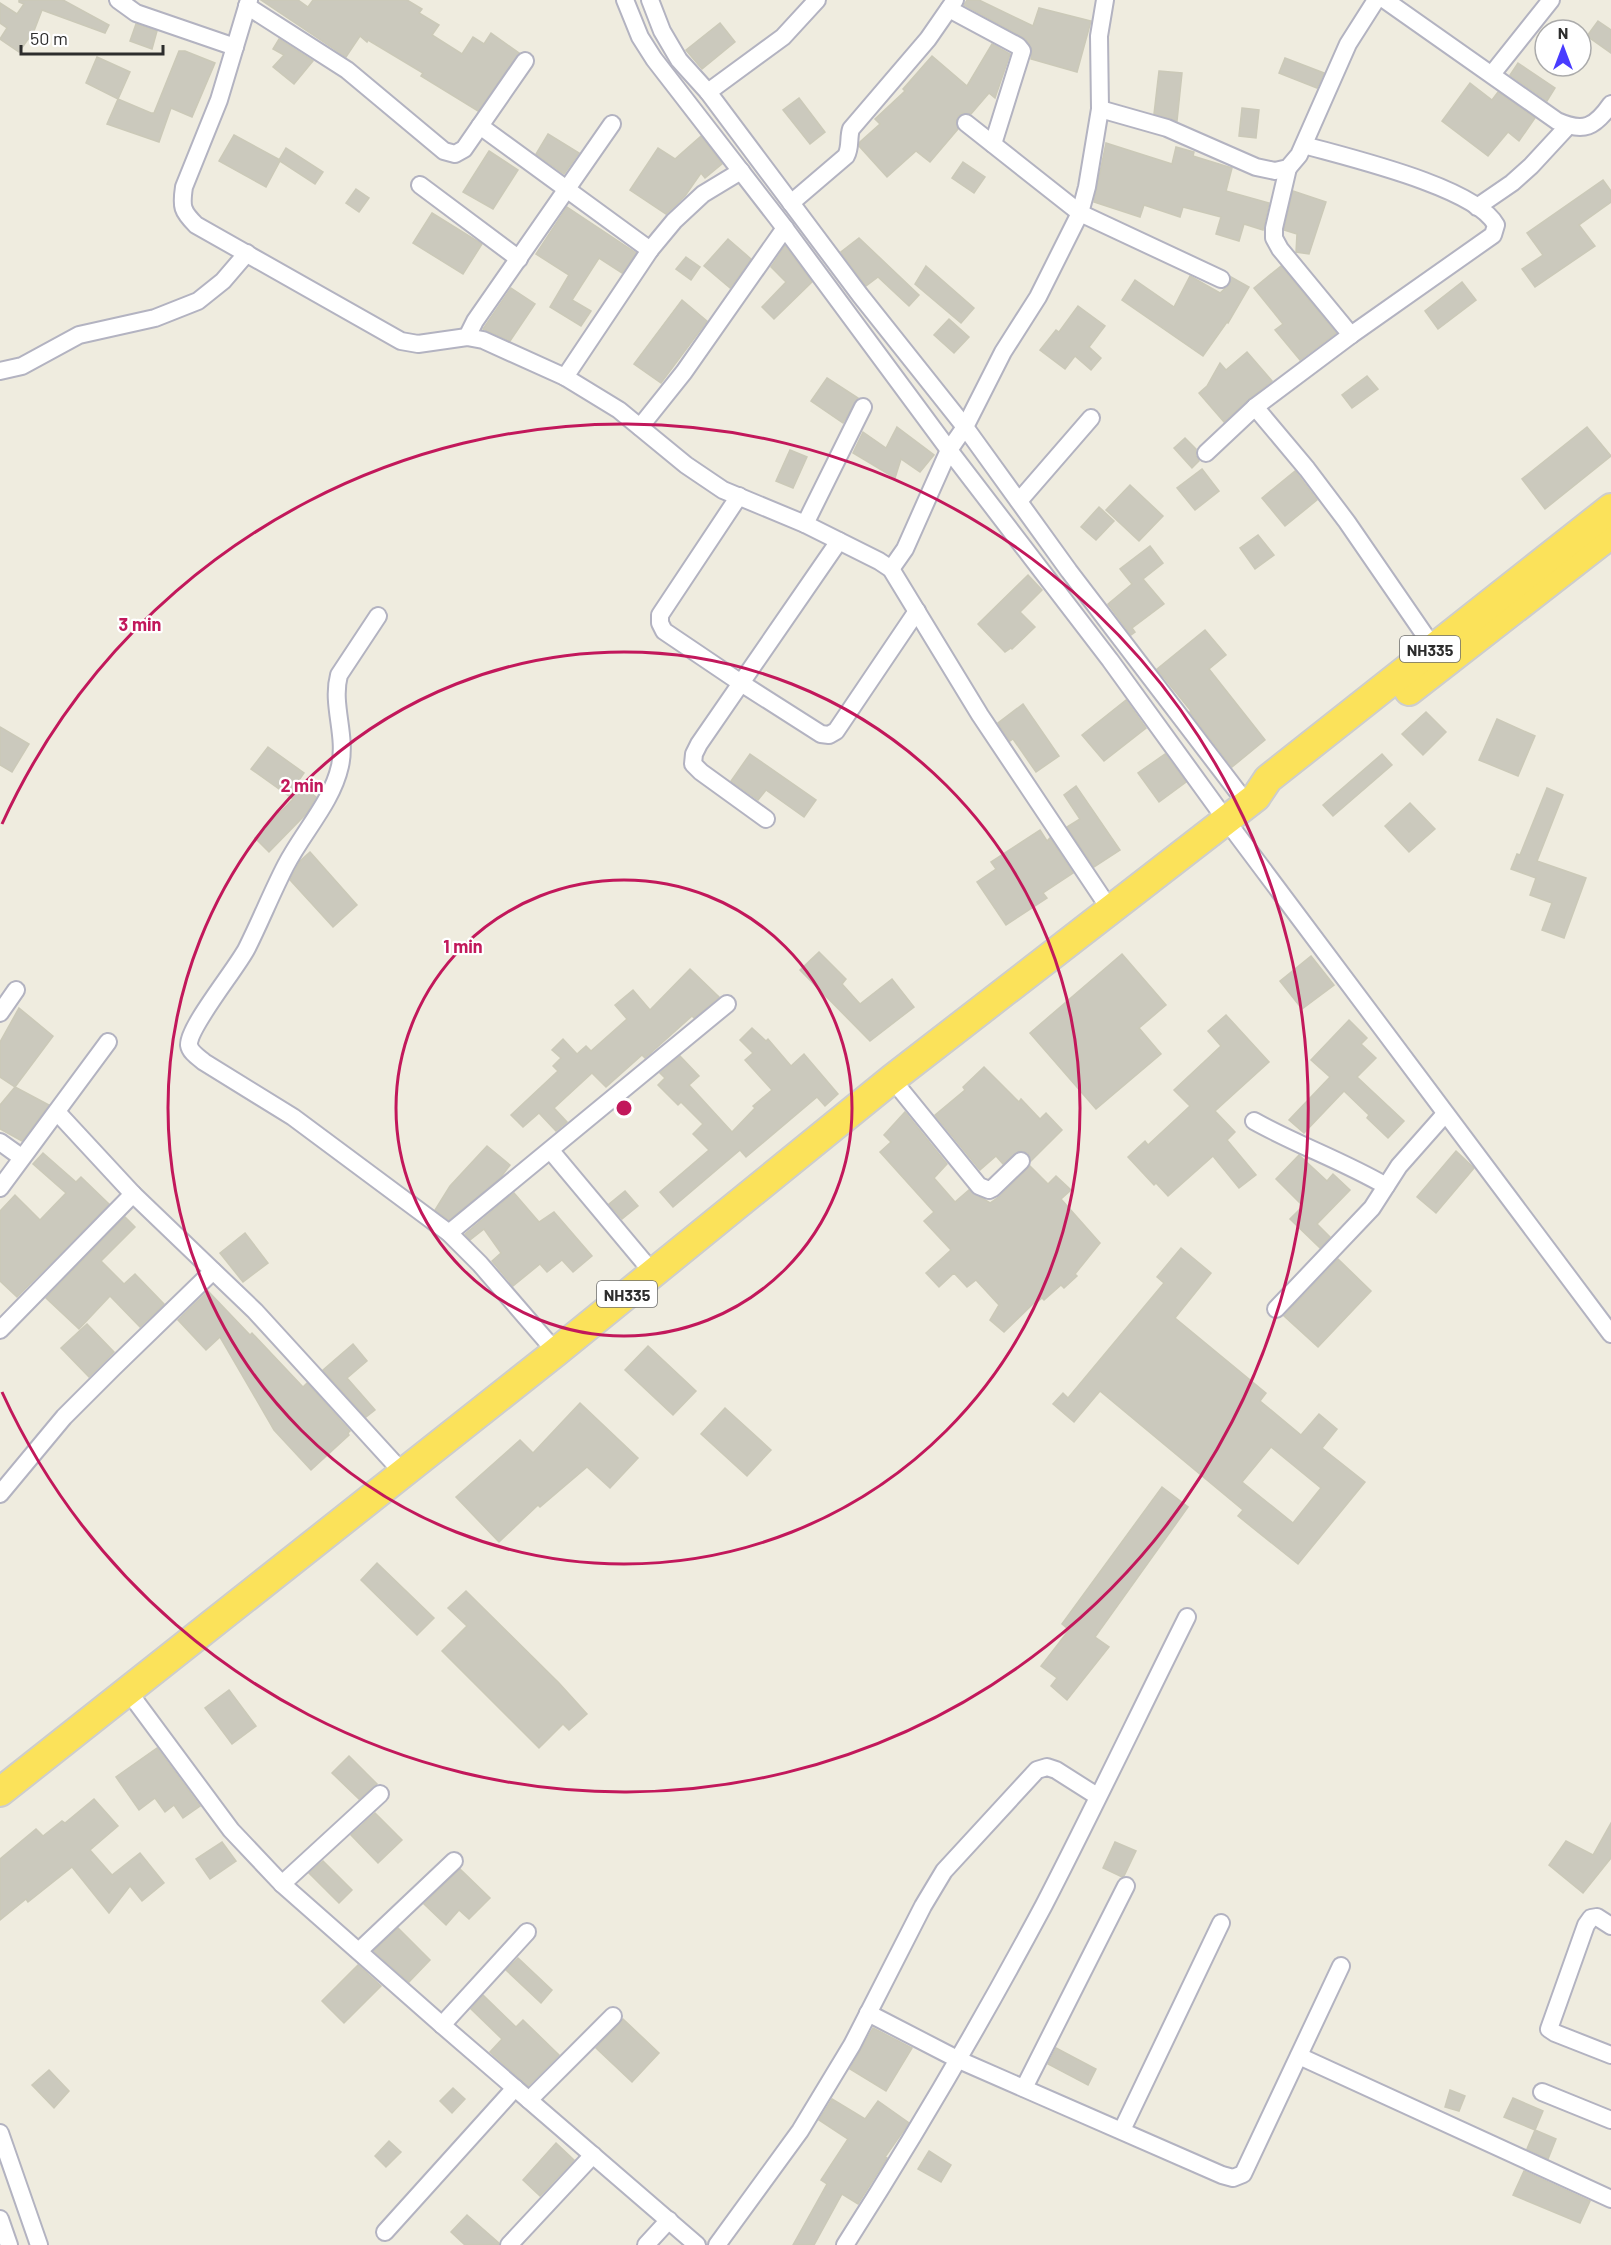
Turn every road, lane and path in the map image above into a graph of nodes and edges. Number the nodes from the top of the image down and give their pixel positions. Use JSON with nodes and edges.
{"nodes":[{"id":1,"x":118,"y":0,"type":"edge"},
{"id":2,"x":625,"y":0,"type":"edge"},
{"id":3,"x":650,"y":0,"type":"edge"},
{"id":4,"x":817,"y":0,"type":"edge"},
{"id":5,"x":1105,"y":0,"type":"edge"},
{"id":6,"x":1376,"y":0,"type":"edge"},
{"id":7,"x":1385,"y":0,"type":"edge"},
{"id":8,"x":1551,"y":0,"type":"edge"},
{"id":9,"x":248,"y":3,"type":"edge"},
{"id":10,"x":952,"y":4,"type":"edge"},
{"id":11,"x":235,"y":47,"type":"junction"},
{"id":12,"x":525,"y":61,"type":"dead end"},
{"id":13,"x":1492,"y":74,"type":"junction"},
{"id":14,"x":708,"y":92,"type":"junction"},
{"id":15,"x":1100,"y":109,"type":"junction"},
{"id":16,"x":1608,"y":115,"type":"edge"},
{"id":17,"x":966,"y":123,"type":"dead end"},
{"id":18,"x":612,"y":124,"type":"dead end"},
{"id":19,"x":480,"y":126,"type":"junction"},
{"id":20,"x":1568,"y":126,"type":"junction"},
{"id":21,"x":993,"y":144,"type":"junction"},
{"id":22,"x":1304,"y":145,"type":"junction"},
{"id":23,"x":1288,"y":168,"type":"junction"},
{"id":24,"x":741,"y":171,"type":"junction"},
{"id":25,"x":420,"y":185,"type":"dead end"},
{"id":26,"x":566,"y":190,"type":"junction"},
{"id":27,"x":791,"y":203,"type":"junction"},
{"id":28,"x":1477,"y":207,"type":"junction"},
{"id":29,"x":1080,"y":213,"type":"junction"},
{"id":30,"x":785,"y":228,"type":"junction"},
{"id":31,"x":650,"y":250,"type":"junction"},
{"id":32,"x":247,"y":253,"type":"junction"},
{"id":33,"x":519,"y":259,"type":"junction"},
{"id":34,"x":1221,"y":279,"type":"dead end"},
{"id":35,"x":1351,"y":335,"type":"junction"},
{"id":36,"x":467,"y":337,"type":"junction"},
{"id":37,"x":0,"y":371,"type":"edge"},
{"id":38,"x":565,"y":377,"type":"junction"},
{"id":39,"x":863,"y":407,"type":"dead end"},
{"id":40,"x":1255,"y":407,"type":"junction"},
{"id":41,"x":1091,"y":418,"type":"dead end"},
{"id":42,"x":640,"y":427,"type":"junction"},
{"id":43,"x":957,"y":438,"type":"junction"},
{"id":44,"x":1206,"y":453,"type":"dead end"},
{"id":45,"x":740,"y":496,"type":"junction"},
{"id":46,"x":1019,"y":501,"type":"junction"},
{"id":47,"x":1611,"y":508,"type":"edge"},
{"id":48,"x":805,"y":524,"type":"junction"},
{"id":49,"x":1611,"y":534,"type":"edge"},
{"id":50,"x":839,"y":541,"type":"junction"},
{"id":51,"x":891,"y":569,"type":"junction"},
{"id":52,"x":917,"y":611,"type":"junction"},
{"id":53,"x":378,"y":616,"type":"dead end"},
{"id":54,"x":1432,"y":647,"type":"junction"},
{"id":55,"x":741,"y":683,"type":"junction"},
{"id":56,"x":1243,"y":807,"type":"junction"},
{"id":57,"x":766,"y":819,"type":"dead end"},
{"id":58,"x":1111,"y":911,"type":"junction"},
{"id":59,"x":16,"y":990,"type":"dead end"},
{"id":60,"x":727,"y":1004,"type":"dead end"},
{"id":61,"x":0,"y":1012,"type":"edge"},
{"id":62,"x":108,"y":1042,"type":"dead end"},
{"id":63,"x":892,"y":1078,"type":"junction"},
{"id":64,"x":57,"y":1112,"type":"junction"},
{"id":65,"x":1445,"y":1114,"type":"junction"},
{"id":66,"x":1254,"y":1121,"type":"dead end"},
{"id":67,"x":0,"y":1142,"type":"edge"},
{"id":68,"x":551,"y":1151,"type":"junction"},
{"id":69,"x":21,"y":1157,"type":"junction"},
{"id":70,"x":1021,"y":1161,"type":"dead end"},
{"id":71,"x":1386,"y":1186,"type":"junction"},
{"id":72,"x":0,"y":1188,"type":"edge"},
{"id":73,"x":134,"y":1194,"type":"junction"},
{"id":74,"x":449,"y":1233,"type":"junction"},
{"id":75,"x":213,"y":1271,"type":"junction"},
{"id":76,"x":653,"y":1273,"type":"junction"},
{"id":77,"x":1276,"y":1309,"type":"dead end"},
{"id":78,"x":0,"y":1330,"type":"edge"},
{"id":79,"x":1611,"y":1334,"type":"edge"},
{"id":80,"x":556,"y":1352,"type":"junction"},
{"id":81,"x":404,"y":1474,"type":"junction"},
{"id":82,"x":0,"y":1494,"type":"edge"},
{"id":83,"x":1187,"y":1617,"type":"dead end"},
{"id":84,"x":128,"y":1691,"type":"junction"},
{"id":85,"x":0,"y":1792,"type":"edge"},
{"id":86,"x":380,"y":1794,"type":"dead end"},
{"id":87,"x":1097,"y":1796,"type":"junction"},
{"id":88,"x":454,"y":1861,"type":"dead end"},
{"id":89,"x":282,"y":1884,"type":"junction"},
{"id":90,"x":1126,"y":1886,"type":"dead end"},
{"id":91,"x":1221,"y":1923,"type":"dead end"},
{"id":92,"x":1611,"y":1926,"type":"edge"},
{"id":93,"x":527,"y":1932,"type":"dead end"},
{"id":94,"x":360,"y":1950,"type":"junction"},
{"id":95,"x":1341,"y":1966,"type":"dead end"},
{"id":96,"x":868,"y":2013,"type":"junction"},
{"id":97,"x":613,"y":2016,"type":"dead end"},
{"id":98,"x":442,"y":2025,"type":"junction"},
{"id":99,"x":1611,"y":2055,"type":"edge"},
{"id":100,"x":1299,"y":2056,"type":"junction"},
{"id":101,"x":959,"y":2060,"type":"junction"},
{"id":102,"x":515,"y":2088,"type":"junction"},
{"id":103,"x":1024,"y":2088,"type":"junction"},
{"id":104,"x":1542,"y":2092,"type":"dead end"},
{"id":105,"x":529,"y":2100,"type":"junction"},
{"id":106,"x":1611,"y":2120,"type":"edge"},
{"id":107,"x":1122,"y":2130,"type":"junction"},
{"id":108,"x":0,"y":2133,"type":"edge"},
{"id":109,"x":593,"y":2155,"type":"junction"},
{"id":110,"x":1611,"y":2199,"type":"edge"},
{"id":111,"x":0,"y":2219,"type":"edge"},
{"id":112,"x":669,"y":2220,"type":"junction"},
{"id":113,"x":385,"y":2232,"type":"dead end"},
{"id":114,"x":9,"y":2245,"type":"edge"},
{"id":115,"x":39,"y":2245,"type":"edge"},
{"id":116,"x":509,"y":2245,"type":"edge"},
{"id":117,"x":646,"y":2245,"type":"edge"},
{"id":118,"x":698,"y":2245,"type":"edge"},
{"id":119,"x":717,"y":2245,"type":"edge"},
{"id":120,"x":845,"y":2245,"type":"edge"}],
"edges":[{"from":1,"to":11,"type":"street"},
{"from":2,"to":24,"type":"street"},
{"from":3,"to":14,"type":"street"},
{"from":4,"to":14,"type":"street"},
{"from":5,"to":15,"type":"street"},
{"from":6,"to":22,"type":"street"},
{"from":7,"to":13,"type":"street"},
{"from":8,"to":13,"type":"street"},
{"from":9,"to":11,"type":"street"},
{"from":9,"to":19,"type":"street"},
{"from":10,"to":21,"type":"street"},
{"from":10,"to":27,"type":"street"},
{"from":11,"to":32,"type":"street"},
{"from":12,"to":19,"type":"street"},
{"from":13,"to":20,"type":"street"},
{"from":14,"to":27,"type":"street"},
{"from":15,"to":23,"type":"street"},
{"from":15,"to":29,"type":"street"},
{"from":16,"to":20,"type":"street"},
{"from":17,"to":21,"type":"street"},
{"from":18,"to":26,"type":"street"},
{"from":19,"to":26,"type":"street"},
{"from":20,"to":28,"type":"street"},
{"from":21,"to":29,"type":"street"},
{"from":22,"to":23,"type":"street"},
{"from":22,"to":28,"type":"street"},
{"from":23,"to":35,"type":"street"},
{"from":24,"to":30,"type":"street"},
{"from":24,"to":31,"type":"street"},
{"from":25,"to":33,"type":"street"},
{"from":26,"to":31,"type":"street"},
{"from":26,"to":33,"type":"street"},
{"from":27,"to":43,"type":"street"},
{"from":28,"to":35,"type":"street"},
{"from":29,"to":34,"type":"street"},
{"from":29,"to":43,"type":"street"},
{"from":30,"to":42,"type":"street"},
{"from":30,"to":43,"type":"street"},
{"from":31,"to":38,"type":"street"},
{"from":32,"to":36,"type":"street"},
{"from":32,"to":37,"type":"street"},
{"from":33,"to":36,"type":"street"},
{"from":35,"to":40,"type":"street"},
{"from":36,"to":38,"type":"street"},
{"from":38,"to":42,"type":"street"},
{"from":39,"to":48,"type":"street"},
{"from":40,"to":44,"type":"street"},
{"from":40,"to":54,"type":"street"},
{"from":41,"to":46,"type":"street"},
{"from":42,"to":45,"type":"street"},
{"from":43,"to":46,"type":"street"},
{"from":43,"to":51,"type":"street"},
{"from":43,"to":56,"type":"street"},
{"from":45,"to":48,"type":"street"},
{"from":45,"to":55,"type":"street"},
{"from":46,"to":56,"type":"street"},
{"from":47,"to":54,"type":"highway","number":"NH335"},
{"from":48,"to":50,"type":"street"},
{"from":49,"to":56,"type":"highway","number":"NH335"},
{"from":50,"to":51,"type":"street"},
{"from":50,"to":55,"type":"street"},
{"from":51,"to":52,"type":"street"},
{"from":52,"to":55,"type":"street"},
{"from":52,"to":58,"type":"street"},
{"from":53,"to":74,"type":"street"},
{"from":54,"to":56,"type":"highway","number":"NH335"},
{"from":55,"to":57,"type":"street"},
{"from":56,"to":58,"type":"highway","number":"NH335"},
{"from":56,"to":65,"type":"street"},
{"from":58,"to":63,"type":"highway","number":"NH335"},
{"from":59,"to":61,"type":"street"},
{"from":60,"to":68,"type":"street"},
{"from":62,"to":64,"type":"street"},
{"from":63,"to":70,"type":"street"},
{"from":63,"to":76,"type":"highway","number":"NH335"},
{"from":64,"to":69,"type":"street"},
{"from":64,"to":73,"type":"street"},
{"from":65,"to":71,"type":"street"},
{"from":65,"to":79,"type":"street"},
{"from":66,"to":71,"type":"street"},
{"from":67,"to":69,"type":"street"},
{"from":68,"to":74,"type":"street"},
{"from":68,"to":76,"type":"street"},
{"from":69,"to":72,"type":"street"},
{"from":71,"to":77,"type":"street"},
{"from":73,"to":75,"type":"street"},
{"from":73,"to":78,"type":"street"},
{"from":74,"to":80,"type":"street"},
{"from":75,"to":81,"type":"street"},
{"from":75,"to":82,"type":"street"},
{"from":76,"to":80,"type":"highway","number":"NH335"},
{"from":80,"to":81,"type":"highway","number":"NH335"},
{"from":81,"to":84,"type":"highway","number":"NH335"},
{"from":83,"to":87,"type":"street"},
{"from":84,"to":85,"type":"highway","number":"NH335"},
{"from":84,"to":89,"type":"street"},
{"from":86,"to":89,"type":"street"},
{"from":87,"to":96,"type":"street"},
{"from":87,"to":101,"type":"street"},
{"from":88,"to":94,"type":"street"},
{"from":89,"to":94,"type":"street"},
{"from":90,"to":103,"type":"street"},
{"from":91,"to":107,"type":"street"},
{"from":92,"to":99,"type":"street"},
{"from":93,"to":98,"type":"street"},
{"from":94,"to":98,"type":"street"},
{"from":95,"to":100,"type":"street"},
{"from":96,"to":101,"type":"street"},
{"from":96,"to":119,"type":"street"},
{"from":97,"to":105,"type":"street"},
{"from":98,"to":102,"type":"street"},
{"from":100,"to":107,"type":"street"},
{"from":100,"to":110,"type":"street"},
{"from":101,"to":103,"type":"street"},
{"from":101,"to":120,"type":"street"},
{"from":102,"to":105,"type":"street"},
{"from":102,"to":113,"type":"street"},
{"from":103,"to":107,"type":"street"},
{"from":104,"to":106,"type":"street"},
{"from":105,"to":109,"type":"street"},
{"from":108,"to":115,"type":"street"},
{"from":109,"to":112,"type":"street"},
{"from":109,"to":116,"type":"street"},
{"from":111,"to":114,"type":"street"},
{"from":112,"to":117,"type":"street"},
{"from":112,"to":118,"type":"street"}]}
